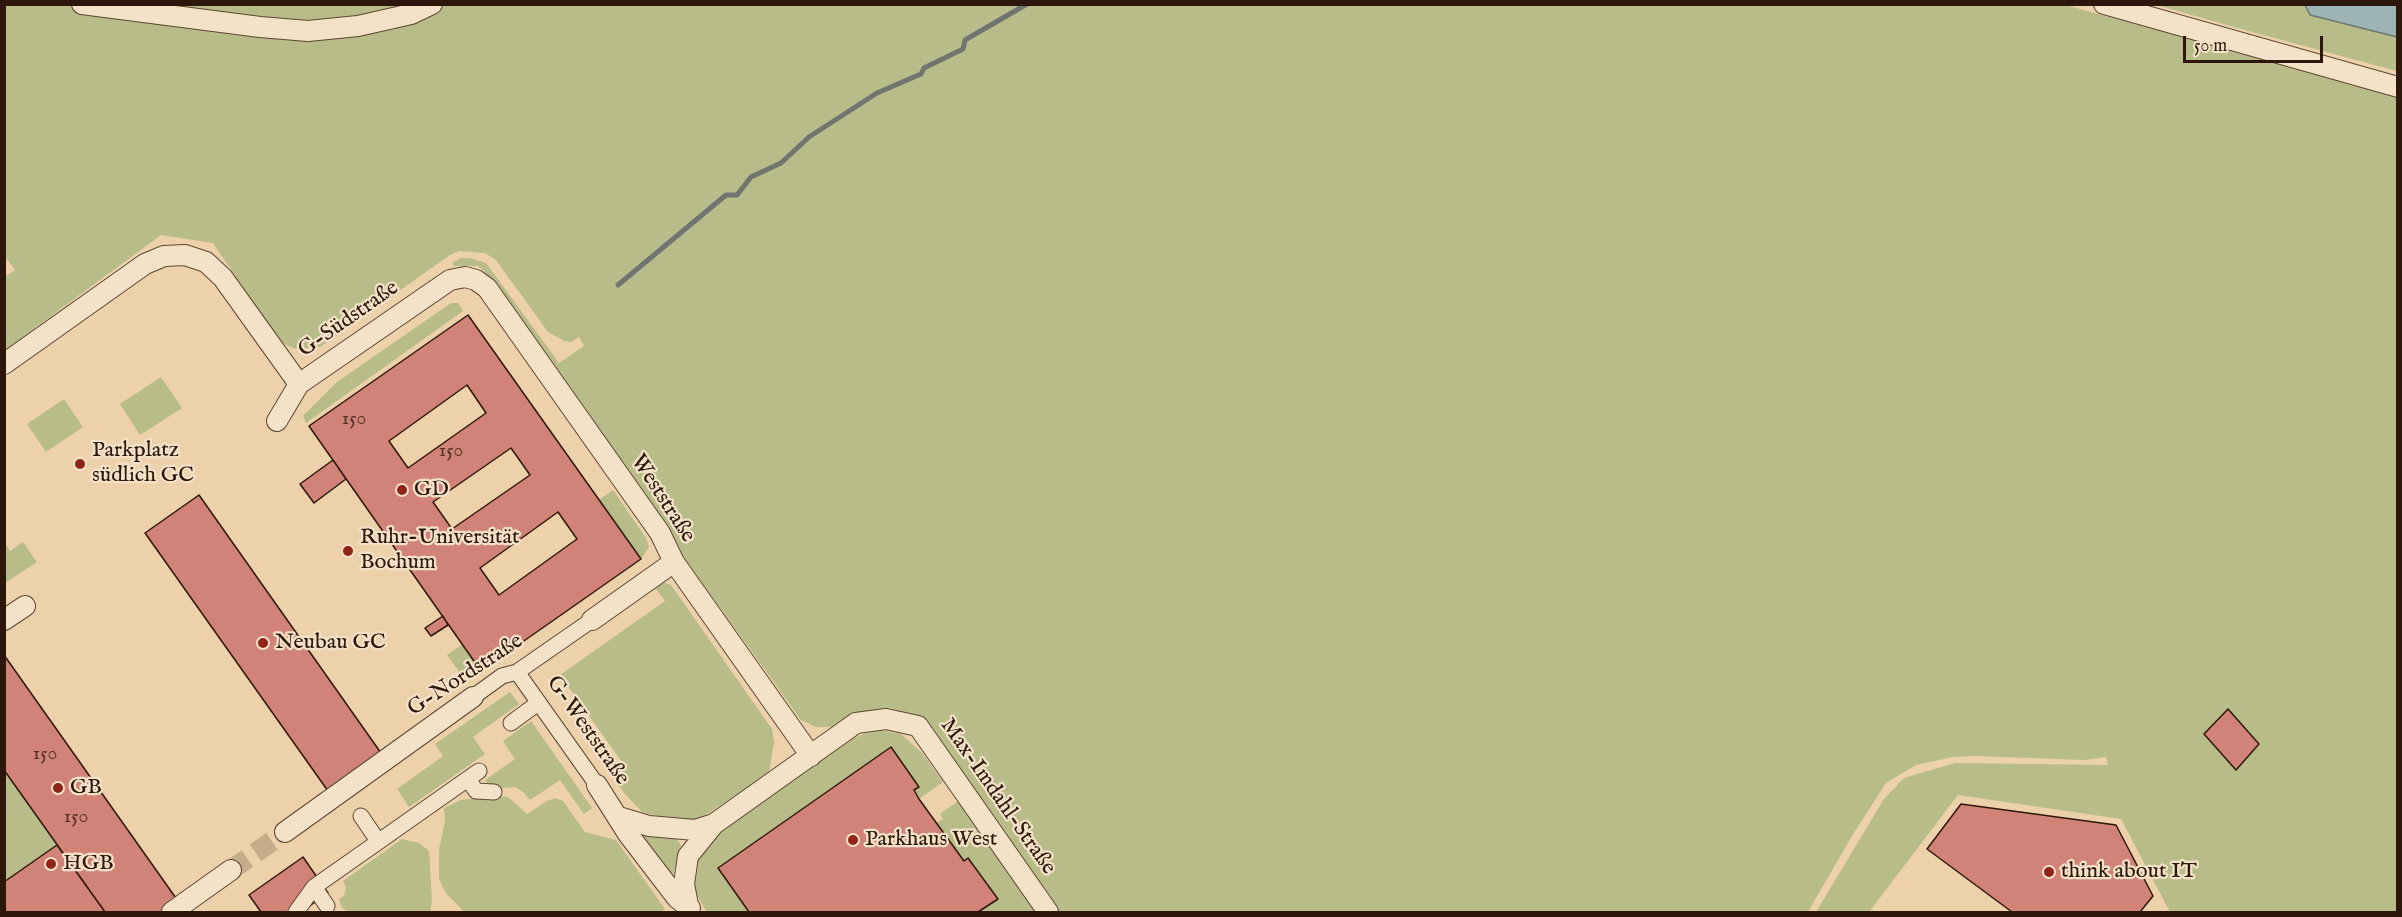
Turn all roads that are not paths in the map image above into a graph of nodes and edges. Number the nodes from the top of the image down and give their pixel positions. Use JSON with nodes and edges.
{"nodes":[{"id":1,"x":82,"y":4,"type":"edge"},
{"id":2,"x":432,"y":4,"type":"edge"},
{"id":3,"x":2104,"y":4,"type":"edge"},
{"id":4,"x":2397,"y":87,"type":"edge"},
{"id":5,"x":465,"y":277,"type":"joint"},
{"id":6,"x":4,"y":364,"type":"edge"},
{"id":7,"x":299,"y":384,"type":"junction"},
{"id":8,"x":277,"y":421,"type":"dead end"},
{"id":9,"x":674,"y":562,"type":"junction"},
{"id":10,"x":25,"y":606,"type":"dead end"},
{"id":11,"x":4,"y":620,"type":"edge"},
{"id":12,"x":592,"y":620,"type":"joint"},
{"id":13,"x":517,"y":672,"type":"junction"},
{"id":14,"x":473,"y":697,"type":"joint"},
{"id":15,"x":538,"y":703,"type":"junction"},
{"id":16,"x":511,"y":723,"type":"dead end"},
{"id":17,"x":811,"y":756,"type":"junction"},
{"id":18,"x":597,"y":785,"type":"joint"},
{"id":19,"x":494,"y":792,"type":"dead end"},
{"id":20,"x":361,"y":816,"type":"dead end"},
{"id":21,"x":619,"y":817,"type":"junction"},
{"id":22,"x":714,"y":824,"type":"junction"},
{"id":23,"x":376,"y":830,"type":"junction"},
{"id":24,"x":285,"y":831,"type":"tunnel mouth"},
{"id":25,"x":231,"y":870,"type":"tunnel mouth"},
{"id":26,"x":314,"y":887,"type":"junction"},
{"id":27,"x":327,"y":906,"type":"dead end"},
{"id":28,"x":691,"y":909,"type":"edge"},
{"id":29,"x":171,"y":912,"type":"edge"},
{"id":30,"x":296,"y":912,"type":"edge"},
{"id":31,"x":1048,"y":912,"type":"edge"}],
"edges":[{"from":1,"to":2,"type":"street"},
{"from":3,"to":4,"type":"street"},
{"from":5,"to":7,"type":"street","name":"G-Südstraße"},
{"from":5,"to":9,"type":"street","name":"Weststraße"},
{"from":6,"to":7,"type":"street"},
{"from":7,"to":8,"type":"street","name":"G-Südstraße"},
{"from":9,"to":12,"type":"street","name":"G-Nordstraße"},
{"from":9,"to":17,"type":"street","name":"Weststraße"},
{"from":10,"to":11,"type":"street"},
{"from":12,"to":13,"type":"street","name":"G-Nordstraße"},
{"from":13,"to":14,"type":"street","name":"G-Nordstraße"},
{"from":13,"to":15,"type":"street","name":"G-Weststraße"},
{"from":14,"to":24,"type":"street","name":"G-Nordstraße"},
{"from":15,"to":16,"type":"street"},
{"from":15,"to":18,"type":"street","name":"G-Weststraße"},
{"from":17,"to":22,"type":"street","name":"Max-Imdahl-Straße"},
{"from":17,"to":31,"type":"street","name":"Max-Imdahl-Straße"},
{"from":18,"to":21,"type":"street","name":"G-Weststraße"},
{"from":19,"to":23,"type":"street"},
{"from":20,"to":23,"type":"street"},
{"from":21,"to":22,"type":"street","name":"Max-Imdahl-Straße"},
{"from":21,"to":28,"type":"street","name":"Max-Imdahl-Straße"},
{"from":22,"to":28,"type":"street","name":"Max-Imdahl-Straße"},
{"from":23,"to":26,"type":"street"},
{"from":25,"to":29,"type":"street"},
{"from":26,"to":27,"type":"street"},
{"from":26,"to":30,"type":"street"}]}
